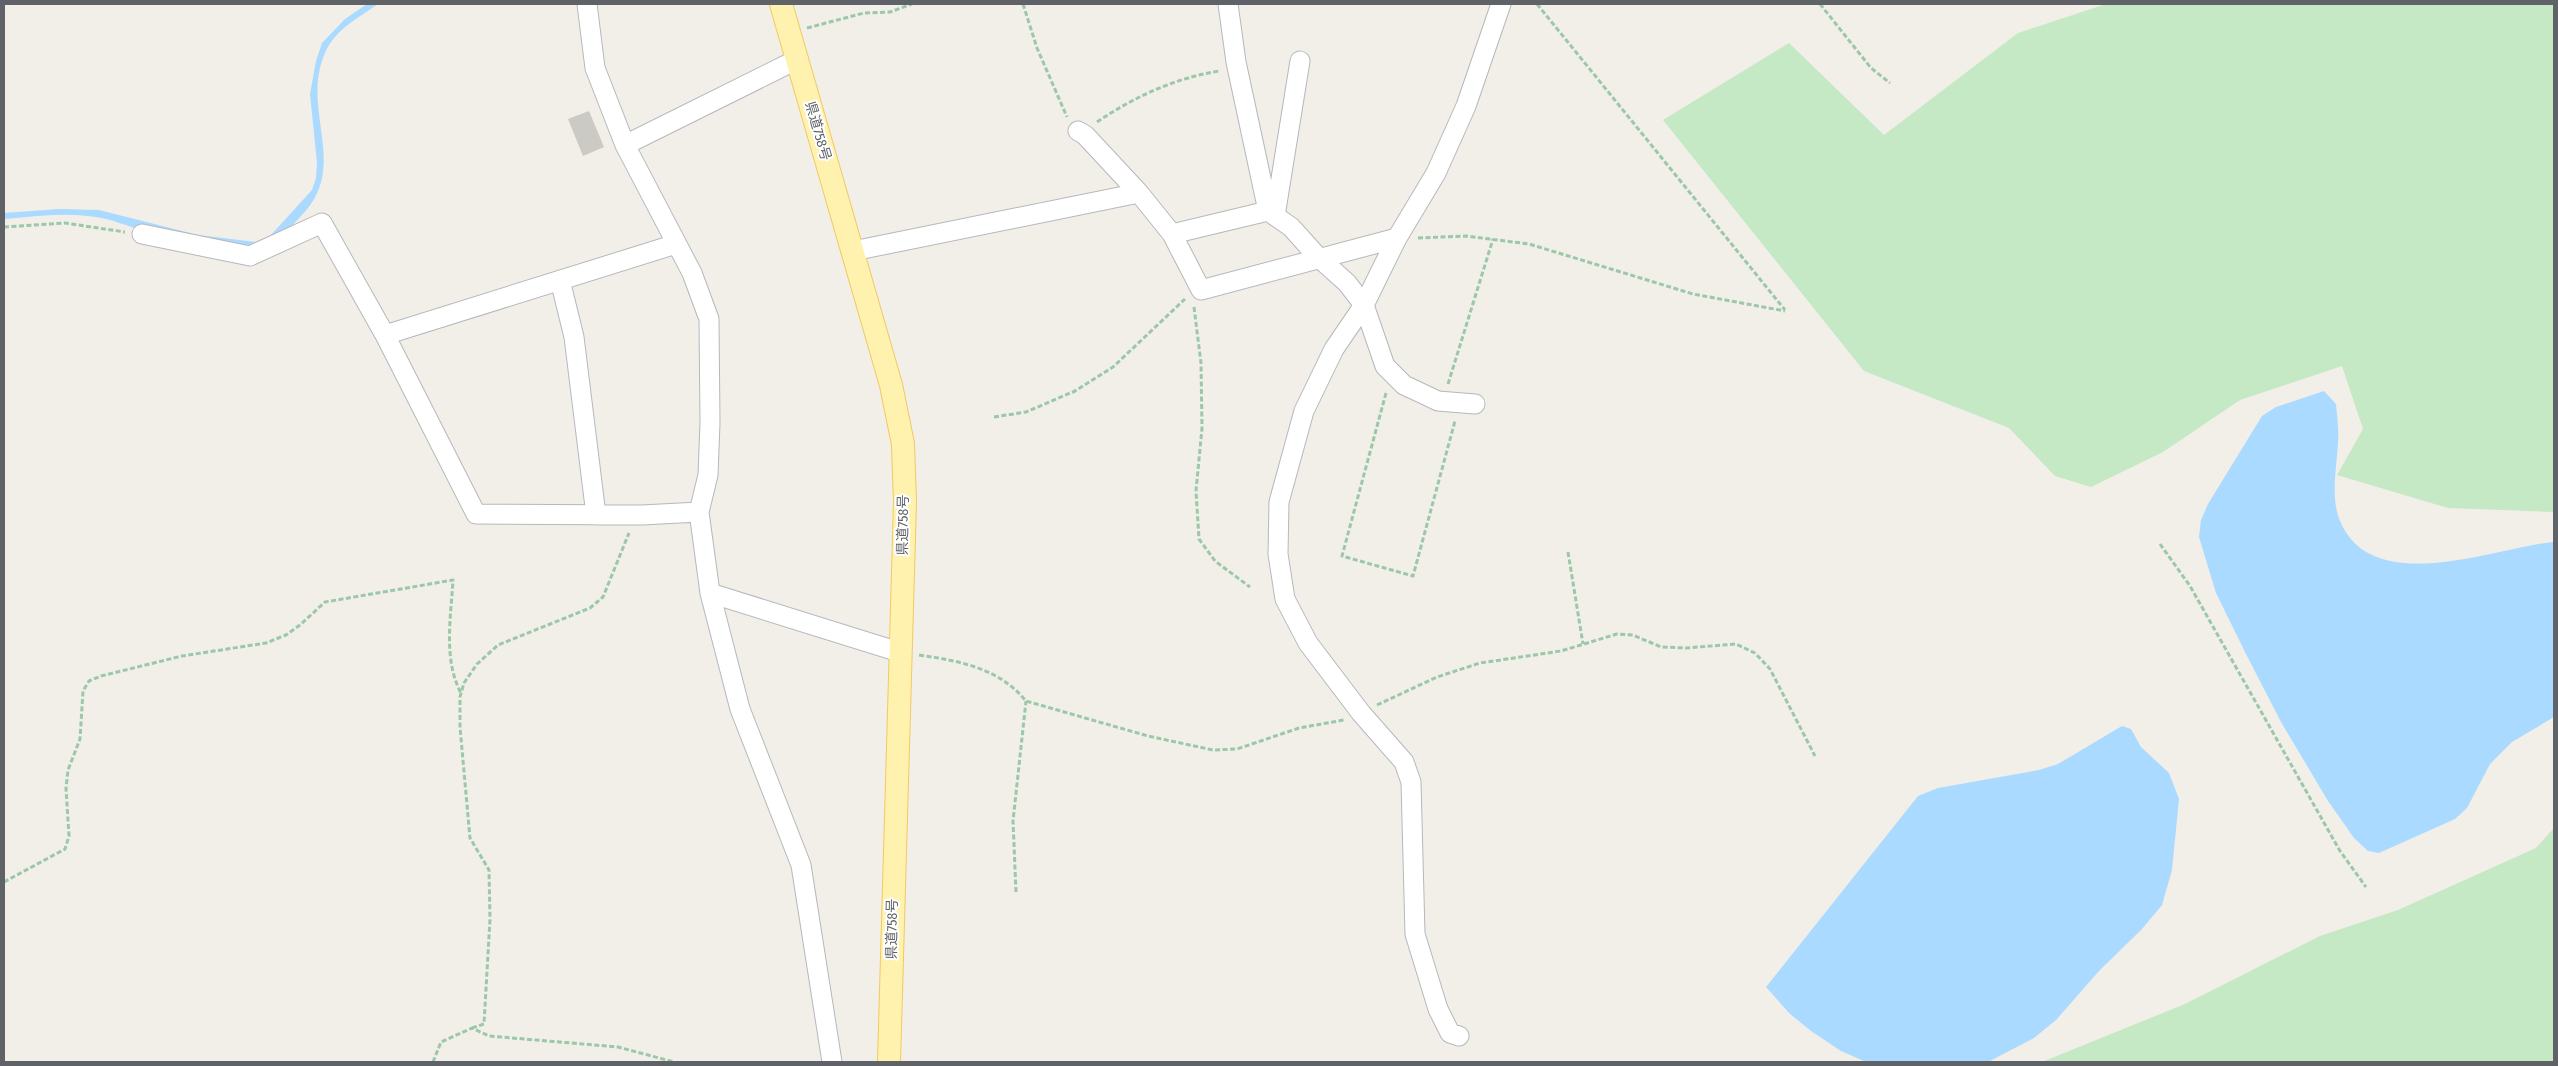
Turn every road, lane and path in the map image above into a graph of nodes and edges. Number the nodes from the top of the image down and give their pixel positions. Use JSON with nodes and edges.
{"nodes":[{"id":1,"x":587,"y":4,"type":"edge"},
{"id":2,"x":781,"y":4,"type":"edge"},
{"id":3,"x":912,"y":4,"type":"edge"},
{"id":4,"x":1023,"y":4,"type":"edge"},
{"id":5,"x":1228,"y":4,"type":"edge"},
{"id":6,"x":1501,"y":4,"type":"edge"},
{"id":7,"x":1538,"y":4,"type":"edge"},
{"id":8,"x":1820,"y":4,"type":"edge"},
{"id":9,"x":799,"y":30,"type":"dead end"},
{"id":10,"x":798,"y":59,"type":"junction"},
{"id":11,"x":1300,"y":61,"type":"dead end"},
{"id":12,"x":1238,"y":68,"type":"junction"},
{"id":13,"x":1890,"y":84,"type":"dead end"},
{"id":14,"x":1081,"y":133,"type":"junction"},
{"id":15,"x":625,"y":145,"type":"junction"},
{"id":16,"x":1138,"y":193,"type":"junction"},
{"id":17,"x":1272,"y":214,"type":"junction"},
{"id":18,"x":4,"y":227,"type":"edge"},
{"id":19,"x":142,"y":234,"type":"joint"},
{"id":20,"x":1172,"y":234,"type":"junction"},
{"id":21,"x":1397,"y":238,"type":"junction"},
{"id":22,"x":1493,"y":239,"type":"junction"},
{"id":23,"x":676,"y":244,"type":"junction"},
{"id":24,"x":853,"y":251,"type":"junction"},
{"id":25,"x":1318,"y":258,"type":"junction"},
{"id":26,"x":560,"y":280,"type":"junction"},
{"id":27,"x":1195,"y":289,"type":"junction"},
{"id":28,"x":1364,"y":305,"type":"junction"},
{"id":29,"x":385,"y":335,"type":"junction"},
{"id":30,"x":1391,"y":373,"type":"junction"},
{"id":31,"x":1459,"y":403,"type":"junction"},
{"id":32,"x":994,"y":417,"type":"dead end"},
{"id":33,"x":699,"y":512,"type":"junction"},
{"id":34,"x":596,"y":515,"type":"junction"},
{"id":35,"x":642,"y":515,"type":"junction"},
{"id":36,"x":2160,"y":544,"type":"dead end"},
{"id":37,"x":1568,"y":552,"type":"dead end"},
{"id":38,"x":1250,"y":587,"type":"dead end"},
{"id":39,"x":710,"y":592,"type":"junction"},
{"id":40,"x":1583,"y":644,"type":"junction"},
{"id":41,"x":899,"y":652,"type":"junction"},
{"id":42,"x":461,"y":693,"type":"junction"},
{"id":43,"x":1026,"y":702,"type":"junction"},
{"id":44,"x":1361,"y":713,"type":"junction"},
{"id":45,"x":1815,"y":756,"type":"dead end"},
{"id":46,"x":4,"y":882,"type":"edge"},
{"id":47,"x":2366,"y":887,"type":"dead end"},
{"id":48,"x":1016,"y":892,"type":"dead end"},
{"id":49,"x":472,"y":1028,"type":"junction"},
{"id":50,"x":1460,"y":1036,"type":"dead end"},
{"id":51,"x":433,"y":1062,"type":"edge"},
{"id":52,"x":674,"y":1062,"type":"edge"},
{"id":53,"x":832,"y":1062,"type":"edge"},
{"id":54,"x":889,"y":1062,"type":"edge"}],
"edges":[{"from":1,"to":15,"type":"street"},
{"from":2,"to":10,"type":"main road","name":"県道758号"},
{"from":3,"to":9,"type":"path"},
{"from":4,"to":14,"type":"path"},
{"from":5,"to":12,"type":"street"},
{"from":6,"to":21,"type":"street"},
{"from":7,"to":22,"type":"path"},
{"from":8,"to":13,"type":"path"},
{"from":10,"to":15,"type":"street"},
{"from":10,"to":24,"type":"main road","name":"県道758号"},
{"from":11,"to":17,"type":"street"},
{"from":12,"to":14,"type":"path"},
{"from":12,"to":17,"type":"street"},
{"from":14,"to":16,"type":"street"},
{"from":15,"to":23,"type":"street"},
{"from":16,"to":20,"type":"street"},
{"from":16,"to":24,"type":"street"},
{"from":17,"to":20,"type":"street"},
{"from":17,"to":25,"type":"street"},
{"from":18,"to":19,"type":"path"},
{"from":19,"to":29,"type":"street"},
{"from":20,"to":27,"type":"street"},
{"from":21,"to":22,"type":"path"},
{"from":21,"to":25,"type":"street"},
{"from":21,"to":28,"type":"street"},
{"from":22,"to":31,"type":"path"},
{"from":23,"to":26,"type":"street"},
{"from":23,"to":33,"type":"street"},
{"from":24,"to":41,"type":"main road","name":"県道758号"},
{"from":25,"to":27,"type":"street"},
{"from":25,"to":28,"type":"street"},
{"from":26,"to":29,"type":"street"},
{"from":26,"to":34,"type":"street"},
{"from":27,"to":32,"type":"path"},
{"from":27,"to":38,"type":"path"},
{"from":28,"to":30,"type":"street"},
{"from":28,"to":44,"type":"street"},
{"from":29,"to":34,"type":"street"},
{"from":30,"to":31,"type":"street"},
{"from":30,"to":31,"type":"path"},
{"from":33,"to":35,"type":"street"},
{"from":33,"to":39,"type":"street"},
{"from":34,"to":35,"type":"street"},
{"from":35,"to":42,"type":"path"},
{"from":36,"to":47,"type":"path"},
{"from":37,"to":40,"type":"path"},
{"from":39,"to":41,"type":"street"},
{"from":39,"to":53,"type":"street"},
{"from":40,"to":44,"type":"path"},
{"from":40,"to":45,"type":"path"},
{"from":41,"to":43,"type":"path"},
{"from":41,"to":54,"type":"main road","name":"県道758号"},
{"from":42,"to":46,"type":"path"},
{"from":42,"to":49,"type":"path"},
{"from":43,"to":44,"type":"path"},
{"from":43,"to":48,"type":"path"},
{"from":44,"to":50,"type":"street"},
{"from":49,"to":51,"type":"path"},
{"from":49,"to":52,"type":"path"}]}
